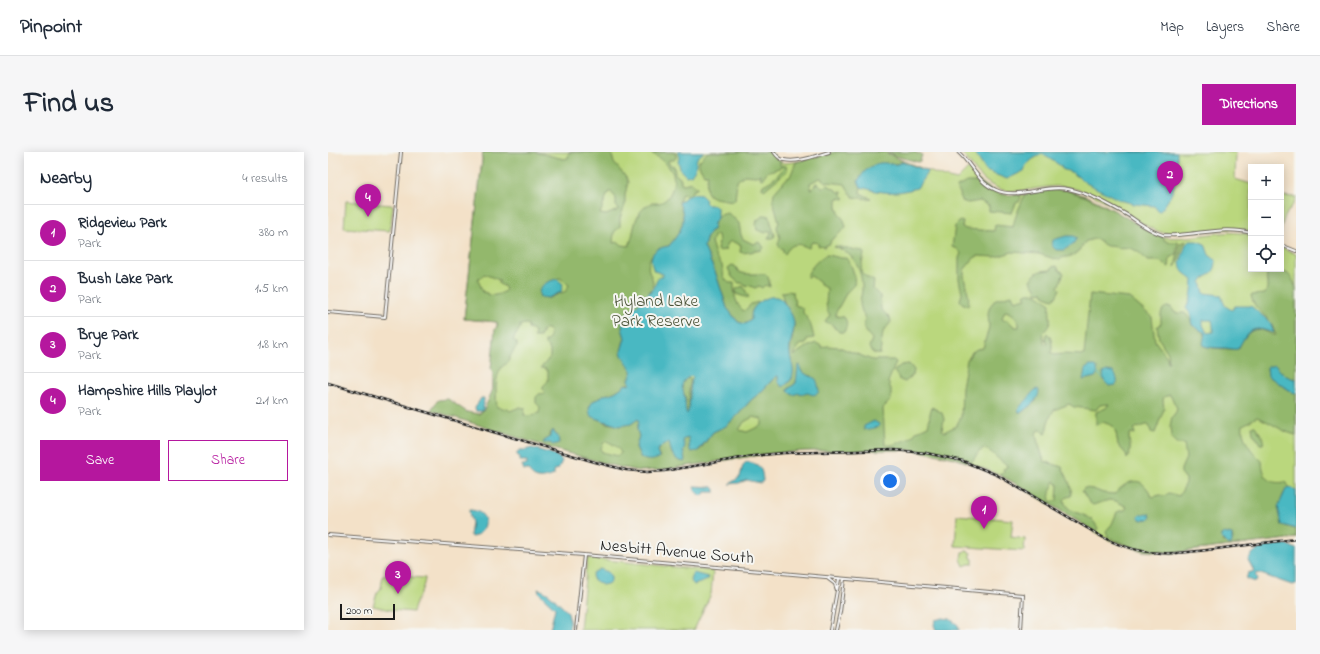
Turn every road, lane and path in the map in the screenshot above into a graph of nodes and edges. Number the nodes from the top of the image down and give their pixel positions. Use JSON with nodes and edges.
{"nodes":[{"id":1,"x":401,"y":152,"type":"edge"},
{"id":2,"x":774,"y":152,"type":"edge"},
{"id":3,"x":829,"y":152,"type":"edge"},
{"id":4,"x":958,"y":152,"type":"edge"},
{"id":5,"x":1248,"y":233,"type":"edge"},
{"id":6,"x":1284,"y":246,"type":"edge"},
{"id":7,"x":1296,"y":251,"type":"edge"},
{"id":8,"x":328,"y":312,"type":"edge"},
{"id":9,"x":328,"y":534,"type":"edge"},
{"id":10,"x":584,"y":555,"type":"junction"},
{"id":11,"x":826,"y":578,"type":"junction"},
{"id":12,"x":839,"y":579,"type":"junction"},
{"id":13,"x":844,"y":579,"type":"junction"},
{"id":14,"x":837,"y":591,"type":"junction"},
{"id":15,"x":576,"y":630,"type":"edge"},
{"id":16,"x":830,"y":630,"type":"edge"},
{"id":17,"x":836,"y":630,"type":"edge"},
{"id":18,"x":1021,"y":630,"type":"edge"}],
"edges":[{"from":1,"to":8,"type":"street"},
{"from":2,"to":3,"type":"street"},
{"from":4,"to":5,"type":"street"},
{"from":6,"to":7,"type":"street"},
{"from":9,"to":10,"type":"street","name":"Nesbitt Avenue South"},
{"from":10,"to":11,"type":"street","name":"Nesbitt Avenue South"},
{"from":10,"to":15,"type":"street"},
{"from":11,"to":12,"type":"street","name":"Nesbitt Avenue South"},
{"from":11,"to":14,"type":"street"},
{"from":12,"to":13,"type":"street","name":"Nesbitt Avenue South"},
{"from":12,"to":14,"type":"street"},
{"from":13,"to":17,"type":"street"},
{"from":13,"to":18,"type":"street","name":"Nesbitt Avenue South"},
{"from":14,"to":16,"type":"street"}]}
